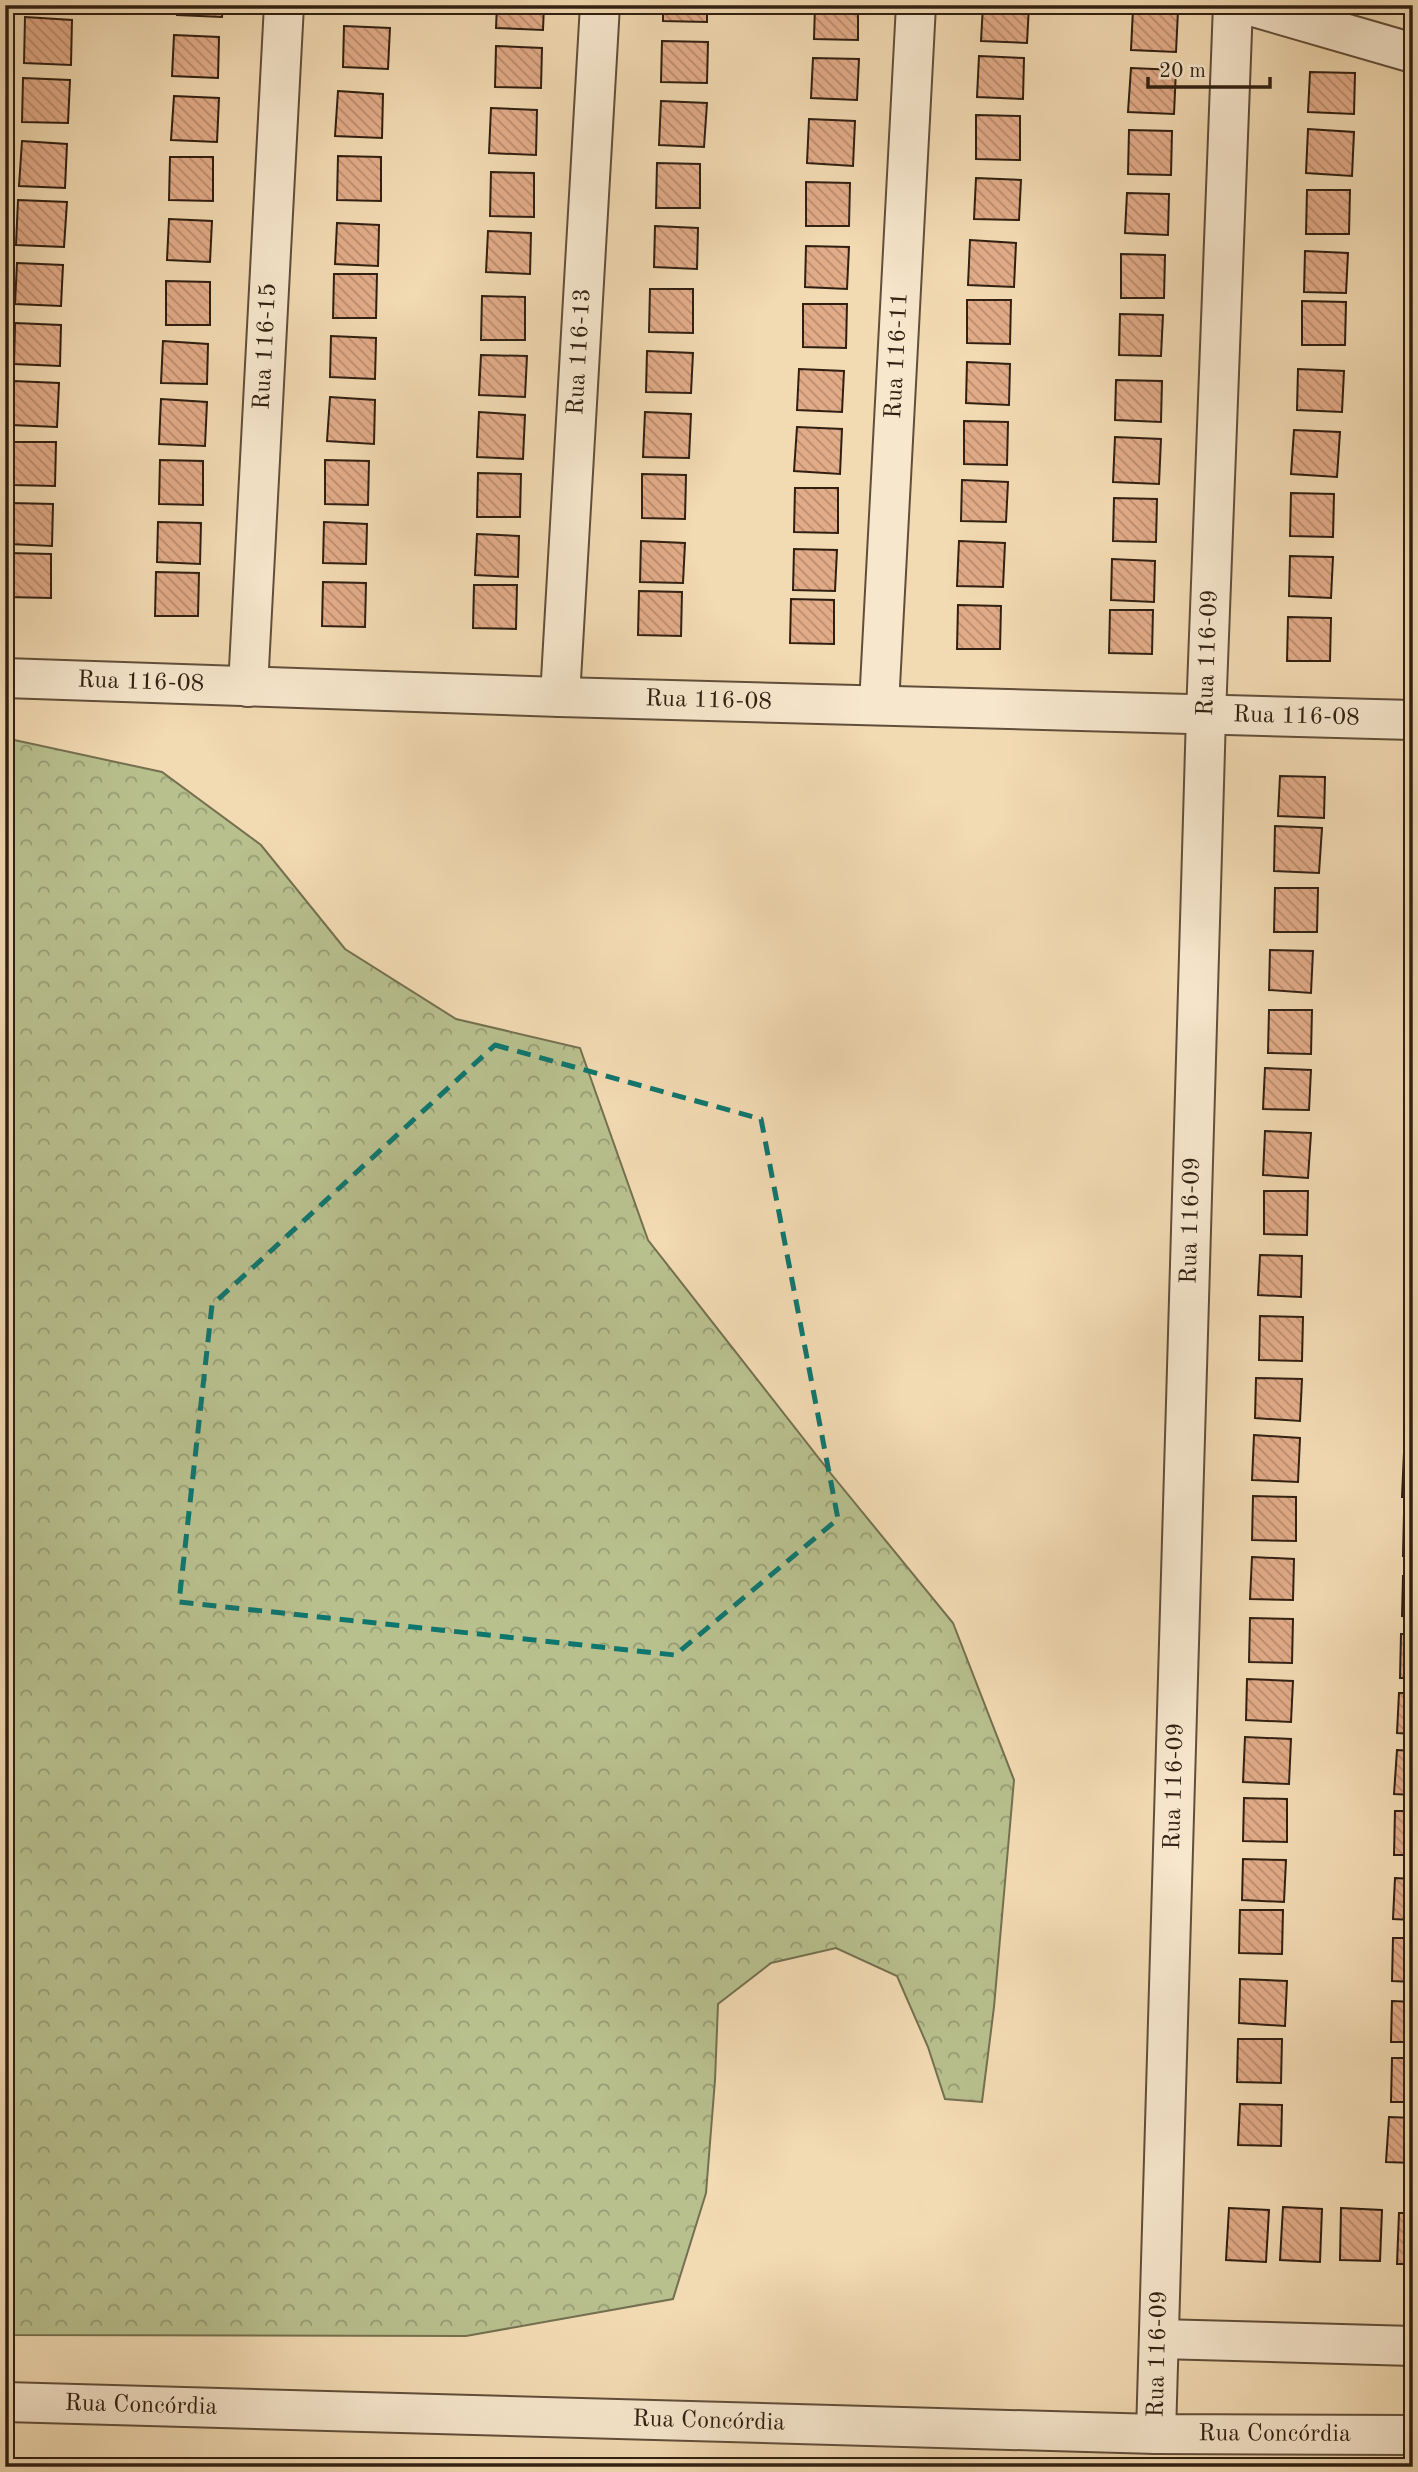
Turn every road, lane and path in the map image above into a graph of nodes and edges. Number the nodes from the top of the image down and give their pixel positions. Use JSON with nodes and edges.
{"nodes":[{"id":1,"x":284,"y":5,"type":"edge"},
{"id":2,"x":600,"y":5,"type":"edge"},
{"id":3,"x":916,"y":5,"type":"edge"},
{"id":4,"x":1233,"y":5,"type":"edge"},
{"id":5,"x":1247,"y":5,"type":"edge"},
{"id":6,"x":1413,"y":53,"type":"edge"},
{"id":7,"x":5,"y":678,"type":"edge"},
{"id":8,"x":247,"y":687,"type":"junction"},
{"id":9,"x":560,"y":697,"type":"junction"},
{"id":10,"x":879,"y":705,"type":"junction"},
{"id":11,"x":1206,"y":715,"type":"junction"},
{"id":12,"x":1413,"y":720,"type":"edge"},
{"id":13,"x":1159,"y":2339,"type":"junction"},
{"id":14,"x":1413,"y":2346,"type":"edge"},
{"id":15,"x":5,"y":2402,"type":"edge"},
{"id":16,"x":1156,"y":2434,"type":"junction"},
{"id":17,"x":1413,"y":2435,"type":"edge"}],
"edges":[{"from":1,"to":8,"type":"street","name":"Rua 116-15"},
{"from":2,"to":9,"type":"street","name":"Rua 116-13"},
{"from":3,"to":10,"type":"street","name":"Rua 116-11"},
{"from":4,"to":11,"type":"street","name":"Rua 116-09"},
{"from":5,"to":6,"type":"street"},
{"from":7,"to":8,"type":"street","name":"Rua 116-08"},
{"from":8,"to":9,"type":"street","name":"Rua 116-08"},
{"from":9,"to":10,"type":"street","name":"Rua 116-08"},
{"from":10,"to":11,"type":"street","name":"Rua 116-08"},
{"from":11,"to":12,"type":"street","name":"Rua 116-08"},
{"from":11,"to":13,"type":"street","name":"Rua 116-09"},
{"from":13,"to":14,"type":"street"},
{"from":13,"to":16,"type":"street","name":"Rua 116-09"},
{"from":15,"to":16,"type":"street","name":"Rua Concórdia"},
{"from":16,"to":17,"type":"street","name":"Rua Concórdia"}]}
